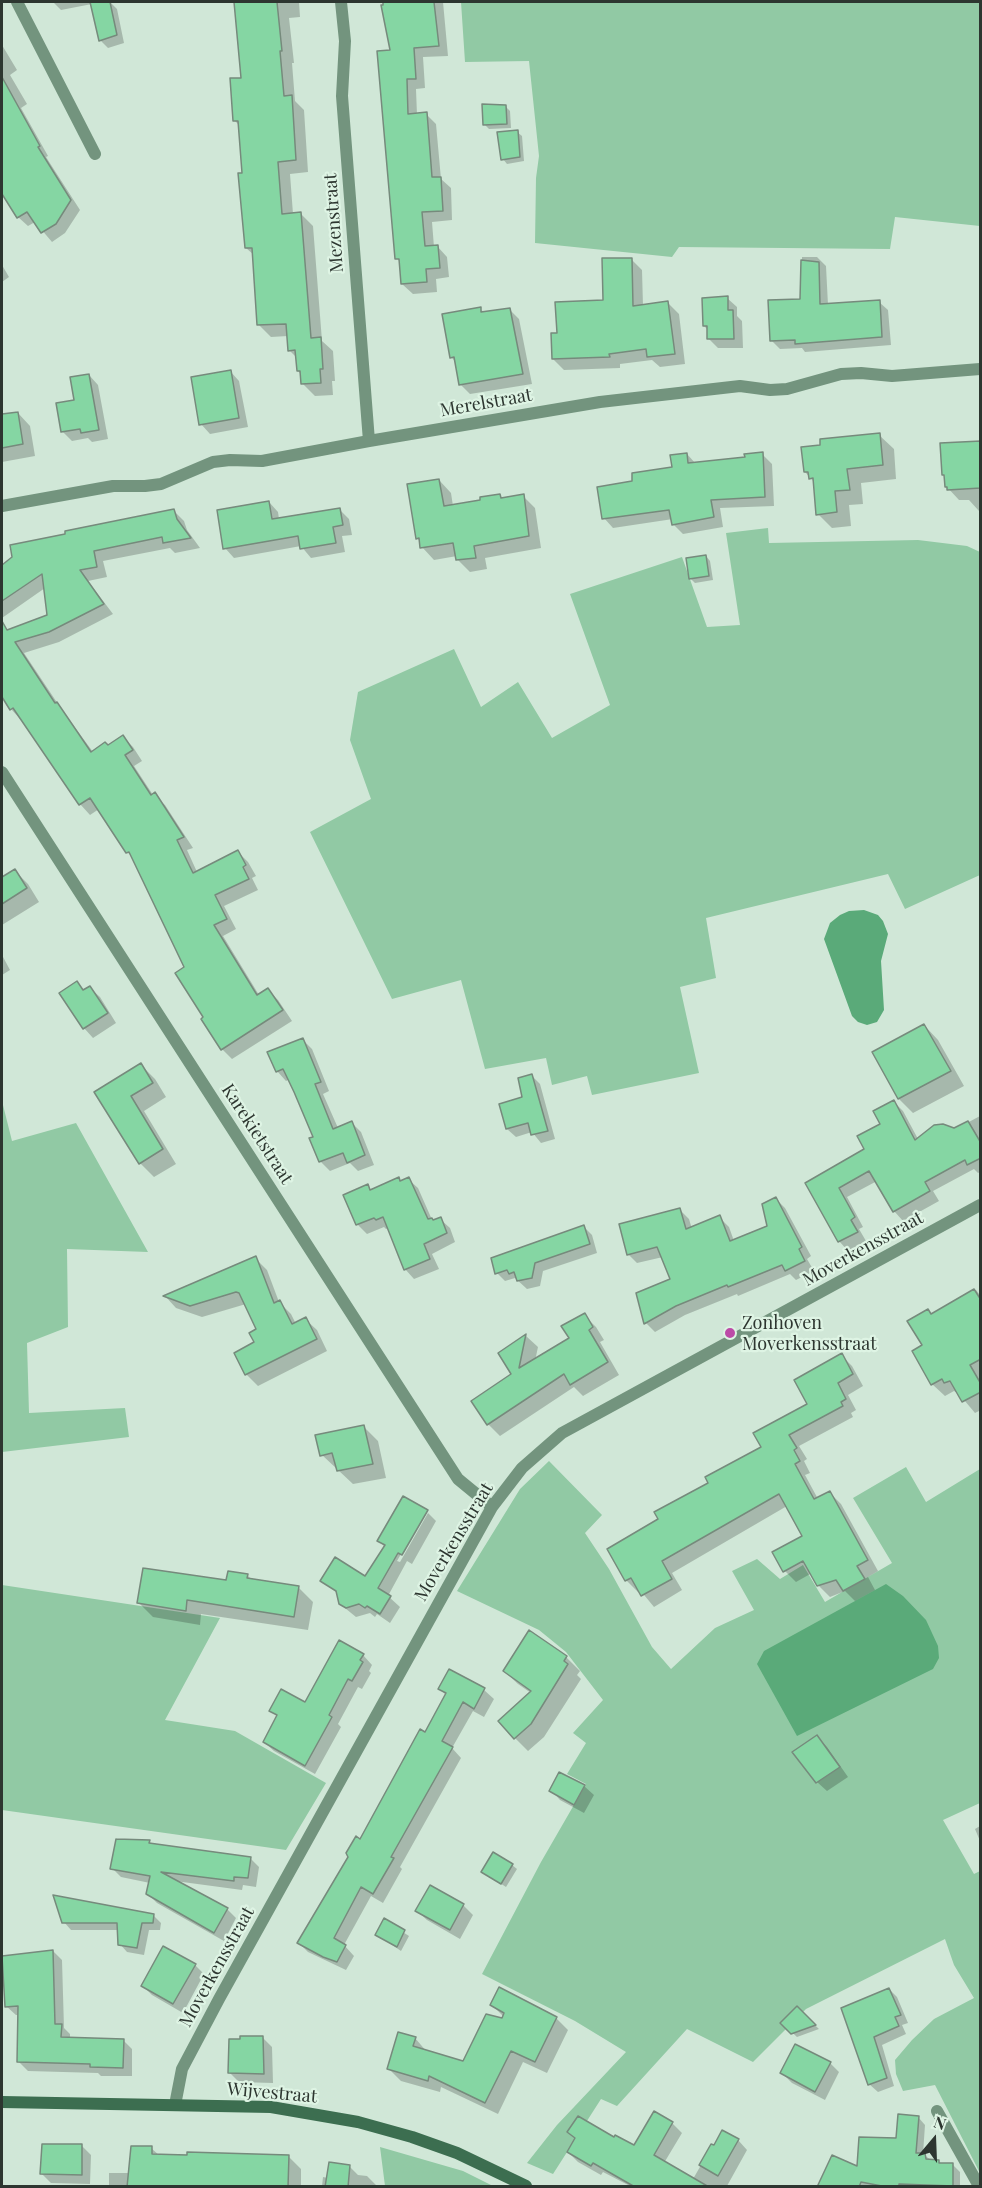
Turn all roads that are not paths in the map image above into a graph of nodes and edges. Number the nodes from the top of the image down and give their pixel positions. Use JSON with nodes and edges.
{"nodes":[{"id":1,"x":16,"y":2,"type":"edge"},
{"id":2,"x":341,"y":2,"type":"edge"},
{"id":3,"x":95,"y":154,"type":"dead end"},
{"id":4,"x":981,"y":369,"type":"edge"},
{"id":5,"x":369,"y":441,"type":"junction"},
{"id":6,"x":2,"y":506,"type":"edge"},
{"id":7,"x":2,"y":772,"type":"edge"},
{"id":8,"x":981,"y":1205,"type":"edge"},
{"id":9,"x":492,"y":1507,"type":"junction"},
{"id":10,"x":2,"y":2102,"type":"edge"},
{"id":11,"x":175,"y":2105,"type":"junction"},
{"id":12,"x":937,"y":2111,"type":"dead end"},
{"id":13,"x":526,"y":2187,"type":"edge"},
{"id":14,"x":979,"y":2187,"type":"edge"}],
"edges":[{"from":1,"to":3,"type":"street"},
{"from":2,"to":5,"type":"street","name":"Mezenstraat"},
{"from":4,"to":5,"type":"street","name":"Merelstraat"},
{"from":5,"to":6,"type":"street","name":"Merelstraat"},
{"from":7,"to":9,"type":"street","name":"Karekietstraat"},
{"from":8,"to":9,"type":"street","name":"Moverkensstraat"},
{"from":9,"to":11,"type":"street","name":"Moverkensstraat"},
{"from":10,"to":11,"type":"street","name":"Wijvestraat"},
{"from":11,"to":13,"type":"street","name":"Wijvestraat"},
{"from":12,"to":14,"type":"street"}]}
